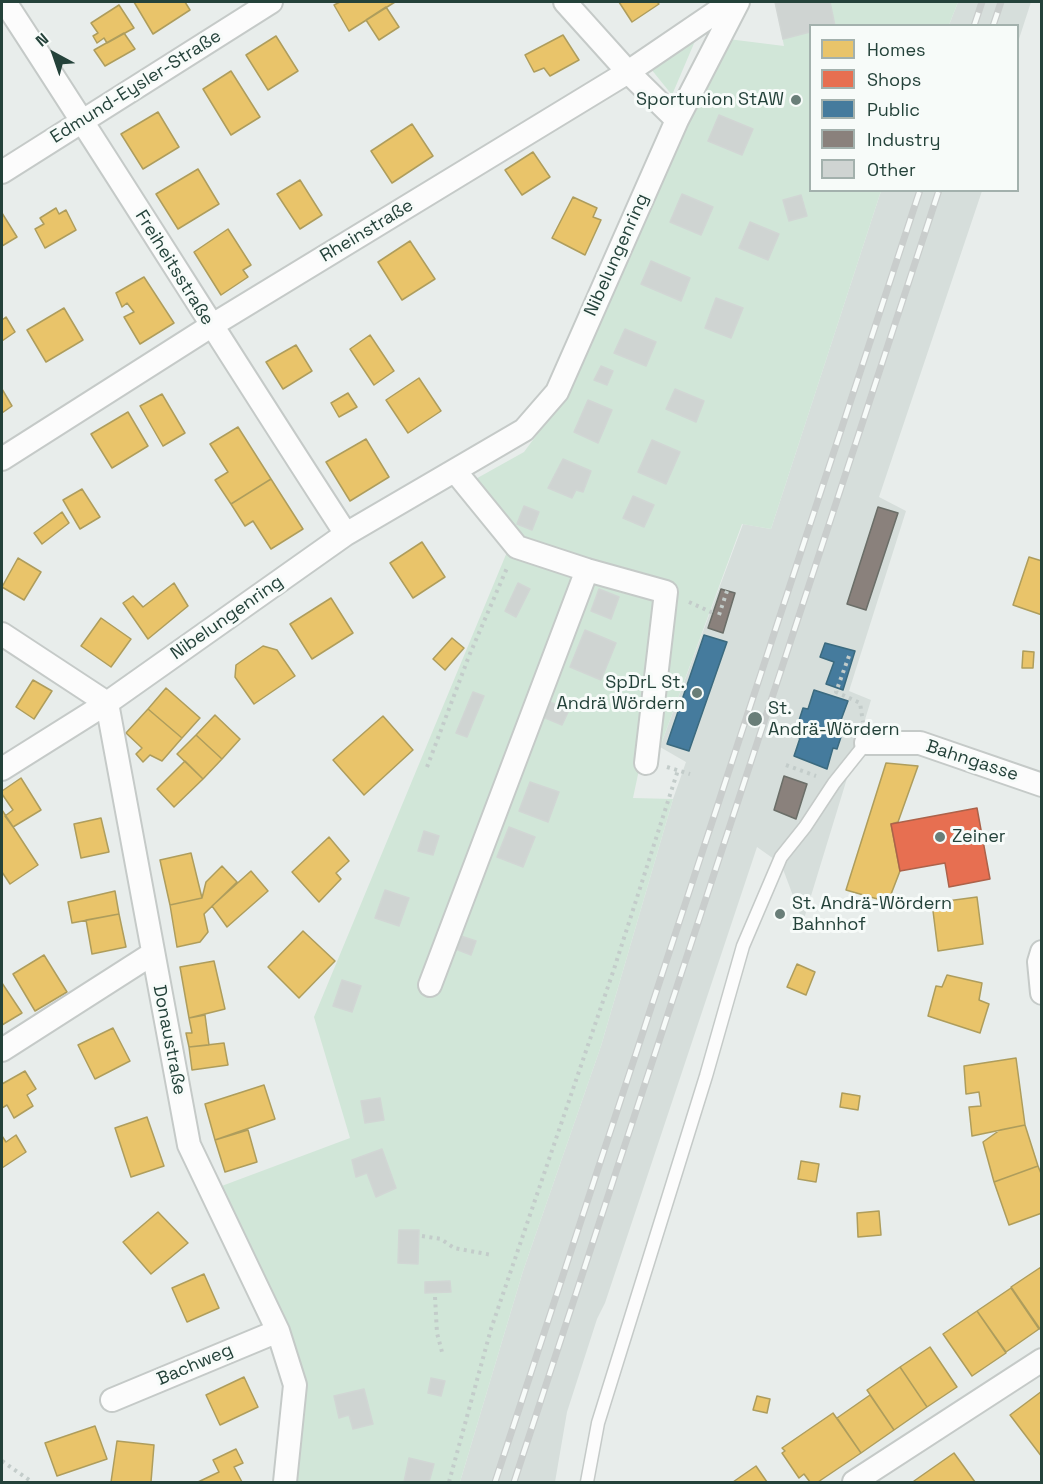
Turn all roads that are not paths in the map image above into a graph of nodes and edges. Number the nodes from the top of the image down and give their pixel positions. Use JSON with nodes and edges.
{"nodes":[{"id":1,"x":5,"y":2,"type":"edge"},
{"id":2,"x":271,"y":2,"type":"edge"},
{"id":3,"x":565,"y":2,"type":"edge"},
{"id":4,"x":731,"y":2,"type":"edge"},
{"id":5,"x":738,"y":2,"type":"edge"},
{"id":6,"x":628,"y":72,"type":"junction"},
{"id":7,"x":677,"y":120,"type":"junction"},
{"id":8,"x":82,"y":121,"type":"junction"},
{"id":9,"x":2,"y":172,"type":"edge"},
{"id":10,"x":211,"y":326,"type":"junction"},
{"id":11,"x":2,"y":459,"type":"edge"},
{"id":12,"x":455,"y":471,"type":"junction"},
{"id":13,"x":346,"y":534,"type":"junction"},
{"id":14,"x":587,"y":570,"type":"junction"},
{"id":15,"x":2,"y":633,"type":"edge"},
{"id":16,"x":107,"y":703,"type":"junction"},
{"id":17,"x":866,"y":743,"type":"joint"},
{"id":18,"x":646,"y":763,"type":"dead end"},
{"id":19,"x":2,"y":770,"type":"edge"},
{"id":20,"x":1041,"y":785,"type":"edge"},
{"id":21,"x":1041,"y":952,"type":"edge"},
{"id":22,"x":152,"y":954,"type":"junction"},
{"id":23,"x":430,"y":984,"type":"dead end"},
{"id":24,"x":1041,"y":993,"type":"edge"},
{"id":25,"x":2,"y":1050,"type":"edge"},
{"id":26,"x":278,"y":1331,"type":"junction"},
{"id":27,"x":1041,"y":1360,"type":"edge"},
{"id":28,"x":112,"y":1400,"type":"dead end"},
{"id":29,"x":285,"y":1482,"type":"edge"},
{"id":30,"x":587,"y":1482,"type":"edge"},
{"id":31,"x":854,"y":1482,"type":"edge"}],
"edges":[{"from":1,"to":8,"type":"street","name":"Freiheitsstraße"},
{"from":2,"to":8,"type":"street","name":"Edmund-Eysler-Straße"},
{"from":3,"to":6,"type":"street"},
{"from":4,"to":6,"type":"street","name":"Rheinstraße"},
{"from":5,"to":7,"type":"street","name":"Nibelungenring"},
{"from":6,"to":7,"type":"street"},
{"from":6,"to":10,"type":"street","name":"Rheinstraße"},
{"from":7,"to":12,"type":"street","name":"Nibelungenring"},
{"from":8,"to":9,"type":"street","name":"Edmund-Eysler-Straße"},
{"from":8,"to":10,"type":"street","name":"Freiheitsstraße"},
{"from":10,"to":11,"type":"street","name":"Rheinstraße"},
{"from":10,"to":13,"type":"street","name":"Freiheitsstraße"},
{"from":12,"to":13,"type":"street","name":"Nibelungenring"},
{"from":12,"to":14,"type":"street"},
{"from":13,"to":16,"type":"street","name":"Nibelungenring"},
{"from":14,"to":18,"type":"street"},
{"from":14,"to":23,"type":"street"},
{"from":15,"to":16,"type":"street"},
{"from":16,"to":19,"type":"street","name":"Nibelungenring"},
{"from":16,"to":22,"type":"street","name":"Donaustraße"},
{"from":17,"to":20,"type":"street","name":"Bahngasse"},
{"from":17,"to":30,"type":"lane"},
{"from":21,"to":24,"type":"street"},
{"from":22,"to":25,"type":"street"},
{"from":22,"to":26,"type":"street","name":"Donaustraße"},
{"from":26,"to":28,"type":"street","name":"Bachweg"},
{"from":26,"to":29,"type":"street","name":"Donaustraße"},
{"from":27,"to":31,"type":"street"}]}
